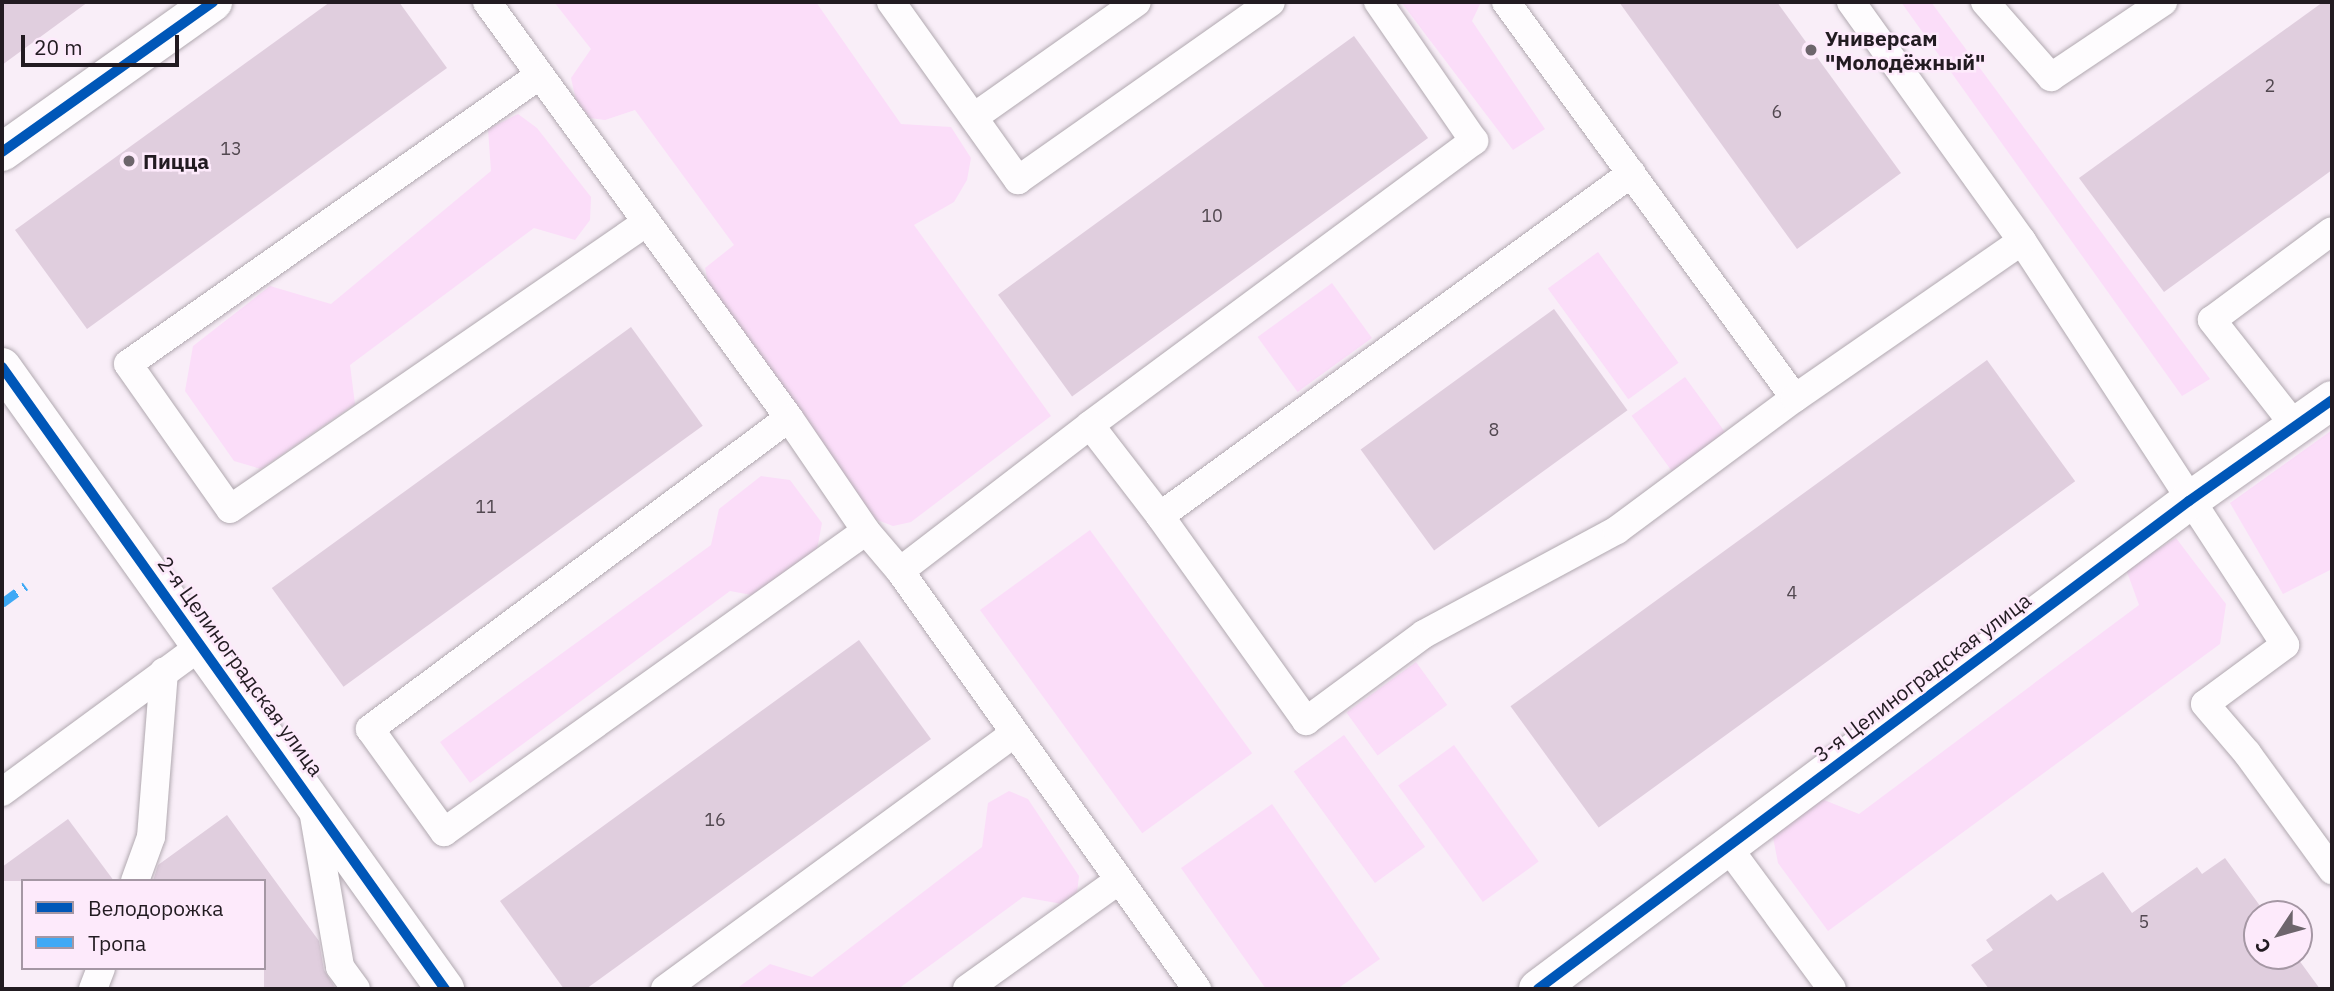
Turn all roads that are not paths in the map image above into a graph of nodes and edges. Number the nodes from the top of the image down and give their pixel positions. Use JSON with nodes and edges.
{"nodes":[{"id":1,"x":213,"y":2,"type":"edge"},
{"id":2,"x":487,"y":2,"type":"edge"},
{"id":3,"x":891,"y":2,"type":"edge"},
{"id":4,"x":1137,"y":2,"type":"edge"},
{"id":5,"x":1271,"y":2,"type":"edge"},
{"id":6,"x":1378,"y":2,"type":"edge"},
{"id":7,"x":1506,"y":2,"type":"edge"},
{"id":8,"x":1851,"y":2,"type":"edge"},
{"id":9,"x":1985,"y":2,"type":"edge"},
{"id":10,"x":2163,"y":2,"type":"edge"},
{"id":11,"x":540,"y":75,"type":"junction"},
{"id":12,"x":974,"y":117,"type":"junction"},
{"id":13,"x":2,"y":152,"type":"edge"},
{"id":14,"x":1632,"y":173,"type":"junction"},
{"id":15,"x":647,"y":222,"type":"junction"},
{"id":16,"x":2332,"y":231,"type":"edge"},
{"id":17,"x":2022,"y":241,"type":"junction"},
{"id":18,"x":2,"y":367,"type":"edge"},
{"id":19,"x":1795,"y":398,"type":"junction"},
{"id":20,"x":2332,"y":400,"type":"edge"},
{"id":21,"x":789,"y":418,"type":"junction"},
{"id":22,"x":1090,"y":425,"type":"junction"},
{"id":23,"x":2295,"y":426,"type":"junction"},
{"id":24,"x":2189,"y":502,"type":"junction"},
{"id":25,"x":1160,"y":516,"type":"junction"},
{"id":26,"x":866,"y":531,"type":"junction"},
{"id":27,"x":900,"y":571,"type":"junction"},
{"id":28,"x":202,"y":645,"type":"junction"},
{"id":29,"x":164,"y":672,"type":"junction"},
{"id":30,"x":1013,"y":734,"type":"junction"},
{"id":31,"x":2,"y":792,"type":"edge"},
{"id":32,"x":311,"y":797,"type":"junction"},
{"id":33,"x":1727,"y":846,"type":"junction"},
{"id":34,"x":2332,"y":870,"type":"edge"},
{"id":35,"x":136,"y":879,"type":"edge"},
{"id":36,"x":1119,"y":880,"type":"junction"},
{"id":37,"x":100,"y":970,"type":"edge"},
{"id":38,"x":93,"y":989,"type":"edge"},
{"id":39,"x":356,"y":989,"type":"edge"},
{"id":40,"x":445,"y":989,"type":"edge"},
{"id":41,"x":665,"y":989,"type":"edge"},
{"id":42,"x":967,"y":989,"type":"edge"},
{"id":43,"x":1197,"y":989,"type":"edge"},
{"id":44,"x":1538,"y":989,"type":"edge"},
{"id":45,"x":1832,"y":989,"type":"edge"}],
"edges":[{"from":1,"to":13,"type":"street"},
{"from":2,"to":11,"type":"lane"},
{"from":3,"to":12,"type":"lane"},
{"from":4,"to":12,"type":"lane"},
{"from":5,"to":12,"type":"lane"},
{"from":6,"to":22,"type":"lane"},
{"from":7,"to":14,"type":"lane"},
{"from":8,"to":17,"type":"lane"},
{"from":9,"to":10,"type":"lane"},
{"from":11,"to":15,"type":"lane"},
{"from":11,"to":15,"type":"lane"},
{"from":14,"to":19,"type":"lane"},
{"from":14,"to":25,"type":"lane"},
{"from":15,"to":21,"type":"lane"},
{"from":16,"to":23,"type":"lane"},
{"from":17,"to":19,"type":"lane"},
{"from":17,"to":24,"type":"lane"},
{"from":18,"to":28,"type":"street","name":"2-я Целиноградская улица"},
{"from":19,"to":25,"type":"lane"},
{"from":20,"to":23,"type":"street","name":"3-я Целиноградская улица"},
{"from":21,"to":26,"type":"lane"},
{"from":21,"to":26,"type":"lane"},
{"from":22,"to":25,"type":"lane"},
{"from":22,"to":27,"type":"lane"},
{"from":23,"to":24,"type":"street","name":"3-я Целиноградская улица"},
{"from":24,"to":33,"type":"street","name":"3-я Целиноградская улица"},
{"from":24,"to":34,"type":"lane"},
{"from":26,"to":27,"type":"lane"},
{"from":27,"to":30,"type":"lane"},
{"from":28,"to":29,"type":"lane"},
{"from":28,"to":32,"type":"street","name":"2-я Целиноградская улица"},
{"from":29,"to":31,"type":"lane"},
{"from":29,"to":35,"type":"lane"},
{"from":30,"to":36,"type":"lane"},
{"from":30,"to":41,"type":"lane"},
{"from":32,"to":39,"type":"lane"},
{"from":32,"to":40,"type":"street","name":"2-я Целиноградская улица"},
{"from":33,"to":44,"type":"street","name":"3-я Целиноградская улица"},
{"from":33,"to":45,"type":"lane"},
{"from":36,"to":42,"type":"lane"},
{"from":36,"to":43,"type":"lane"},
{"from":37,"to":38,"type":"lane"}]}
